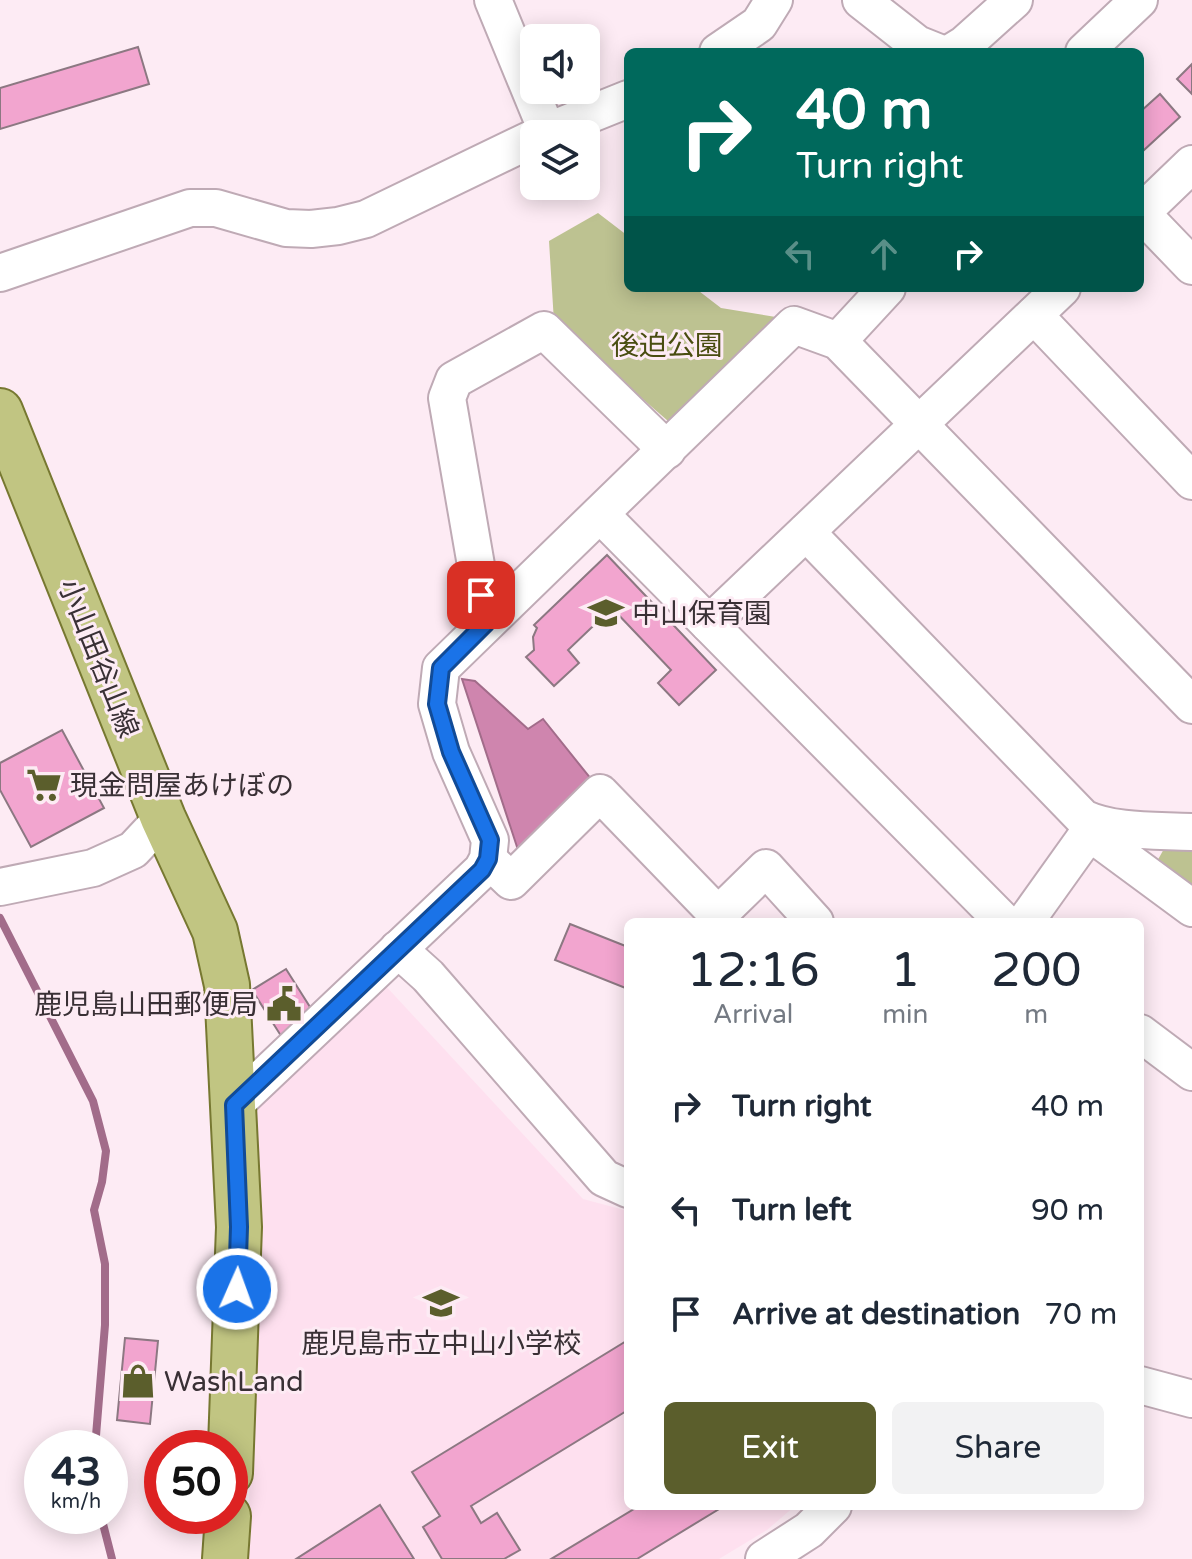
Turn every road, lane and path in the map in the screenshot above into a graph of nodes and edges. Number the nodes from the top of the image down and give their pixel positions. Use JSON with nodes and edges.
{"nodes":[{"id":1,"x":493,"y":0,"type":"edge"},
{"id":2,"x":774,"y":0,"type":"edge"},
{"id":3,"x":861,"y":0,"type":"edge"},
{"id":4,"x":1014,"y":0,"type":"edge"},
{"id":5,"x":1139,"y":0,"type":"edge"},
{"id":6,"x":724,"y":48,"type":"edge"},
{"id":7,"x":927,"y":48,"type":"edge"},
{"id":8,"x":958,"y":48,"type":"edge"},
{"id":9,"x":1088,"y":48,"type":"edge"},
{"id":10,"x":624,"y":101,"type":"edge"},
{"id":11,"x":536,"y":120,"type":"edge"},
{"id":12,"x":576,"y":120,"type":"edge"},
{"id":13,"x":520,"y":144,"type":"edge"},
{"id":14,"x":1192,"y":164,"type":"edge"},
{"id":15,"x":1144,"y":209,"type":"edge"},
{"id":16,"x":1144,"y":217,"type":"edge"},
{"id":17,"x":1192,"y":266,"type":"edge"},
{"id":18,"x":0,"y":273,"type":"edge"},
{"id":19,"x":883,"y":292,"type":"edge"},
{"id":20,"x":1058,"y":292,"type":"edge"},
{"id":21,"x":1034,"y":315,"type":"junction"},
{"id":22,"x":838,"y":341,"type":"junction"},
{"id":23,"x":0,"y":411,"type":"edge"},
{"id":24,"x":919,"y":425,"type":"junction"},
{"id":25,"x":667,"y":450,"type":"junction"},
{"id":26,"x":1192,"y":481,"type":"edge"},
{"id":27,"x":600,"y":514,"type":"junction"},
{"id":28,"x":806,"y":532,"type":"junction"},
{"id":29,"x":486,"y":623,"type":"junction"},
{"id":30,"x":709,"y":624,"type":"junction"},
{"id":31,"x":1192,"y":705,"type":"edge"},
{"id":32,"x":163,"y":818,"type":"junction"},
{"id":33,"x":1092,"y":828,"type":"junction"},
{"id":34,"x":1192,"y":832,"type":"edge"},
{"id":35,"x":488,"y":859,"type":"junction"},
{"id":36,"x":0,"y":887,"type":"edge"},
{"id":37,"x":1192,"y":908,"type":"edge"},
{"id":38,"x":811,"y":918,"type":"edge"},
{"id":39,"x":1000,"y":918,"type":"edge"},
{"id":40,"x":1028,"y":918,"type":"edge"},
{"id":41,"x":398,"y":949,"type":"junction"},
{"id":42,"x":1144,"y":1036,"type":"edge"},
{"id":43,"x":1192,"y":1072,"type":"edge"},
{"id":44,"x":234,"y":1105,"type":"junction"},
{"id":45,"x":624,"y":1187,"type":"edge"},
{"id":46,"x":1144,"y":1386,"type":"edge"},
{"id":47,"x":1192,"y":1399,"type":"edge"},
{"id":48,"x":232,"y":1430,"type":"edge"},
{"id":49,"x":829,"y":1510,"type":"edge"},
{"id":50,"x":227,"y":1534,"type":"edge"},
{"id":51,"x":225,"y":1559,"type":"edge"},
{"id":52,"x":764,"y":1559,"type":"edge"}],
"edges":[{"from":1,"to":11,"type":"street"},
{"from":2,"to":6,"type":"street"},
{"from":3,"to":7,"type":"street"},
{"from":4,"to":8,"type":"street"},
{"from":5,"to":9,"type":"street"},
{"from":10,"to":12,"type":"street"},
{"from":13,"to":18,"type":"street"},
{"from":14,"to":15,"type":"street"},
{"from":16,"to":17,"type":"street"},
{"from":19,"to":22,"type":"street"},
{"from":20,"to":21,"type":"street"},
{"from":21,"to":24,"type":"street"},
{"from":21,"to":26,"type":"street"},
{"from":22,"to":24,"type":"street"},
{"from":22,"to":25,"type":"street"},
{"from":23,"to":32,"type":"main road","name":"小山田谷山線"},
{"from":24,"to":28,"type":"street"},
{"from":24,"to":31,"type":"street"},
{"from":25,"to":27,"type":"street"},
{"from":25,"to":29,"type":"street"},
{"from":27,"to":29,"type":"street"},
{"from":27,"to":30,"type":"street"},
{"from":28,"to":30,"type":"street"},
{"from":28,"to":33,"type":"street"},
{"from":29,"to":35,"type":"street"},
{"from":30,"to":39,"type":"street"},
{"from":32,"to":36,"type":"street"},
{"from":32,"to":44,"type":"main road","name":"小山田谷山線"},
{"from":33,"to":34,"type":"street"},
{"from":33,"to":37,"type":"street"},
{"from":33,"to":40,"type":"street"},
{"from":35,"to":38,"type":"street"},
{"from":35,"to":41,"type":"street"},
{"from":41,"to":44,"type":"street"},
{"from":41,"to":45,"type":"street"},
{"from":42,"to":43,"type":"street"},
{"from":44,"to":48,"type":"main road","name":"小山田谷山線"},
{"from":46,"to":47,"type":"street"},
{"from":49,"to":52,"type":"street"},
{"from":50,"to":51,"type":"main road"}]}
